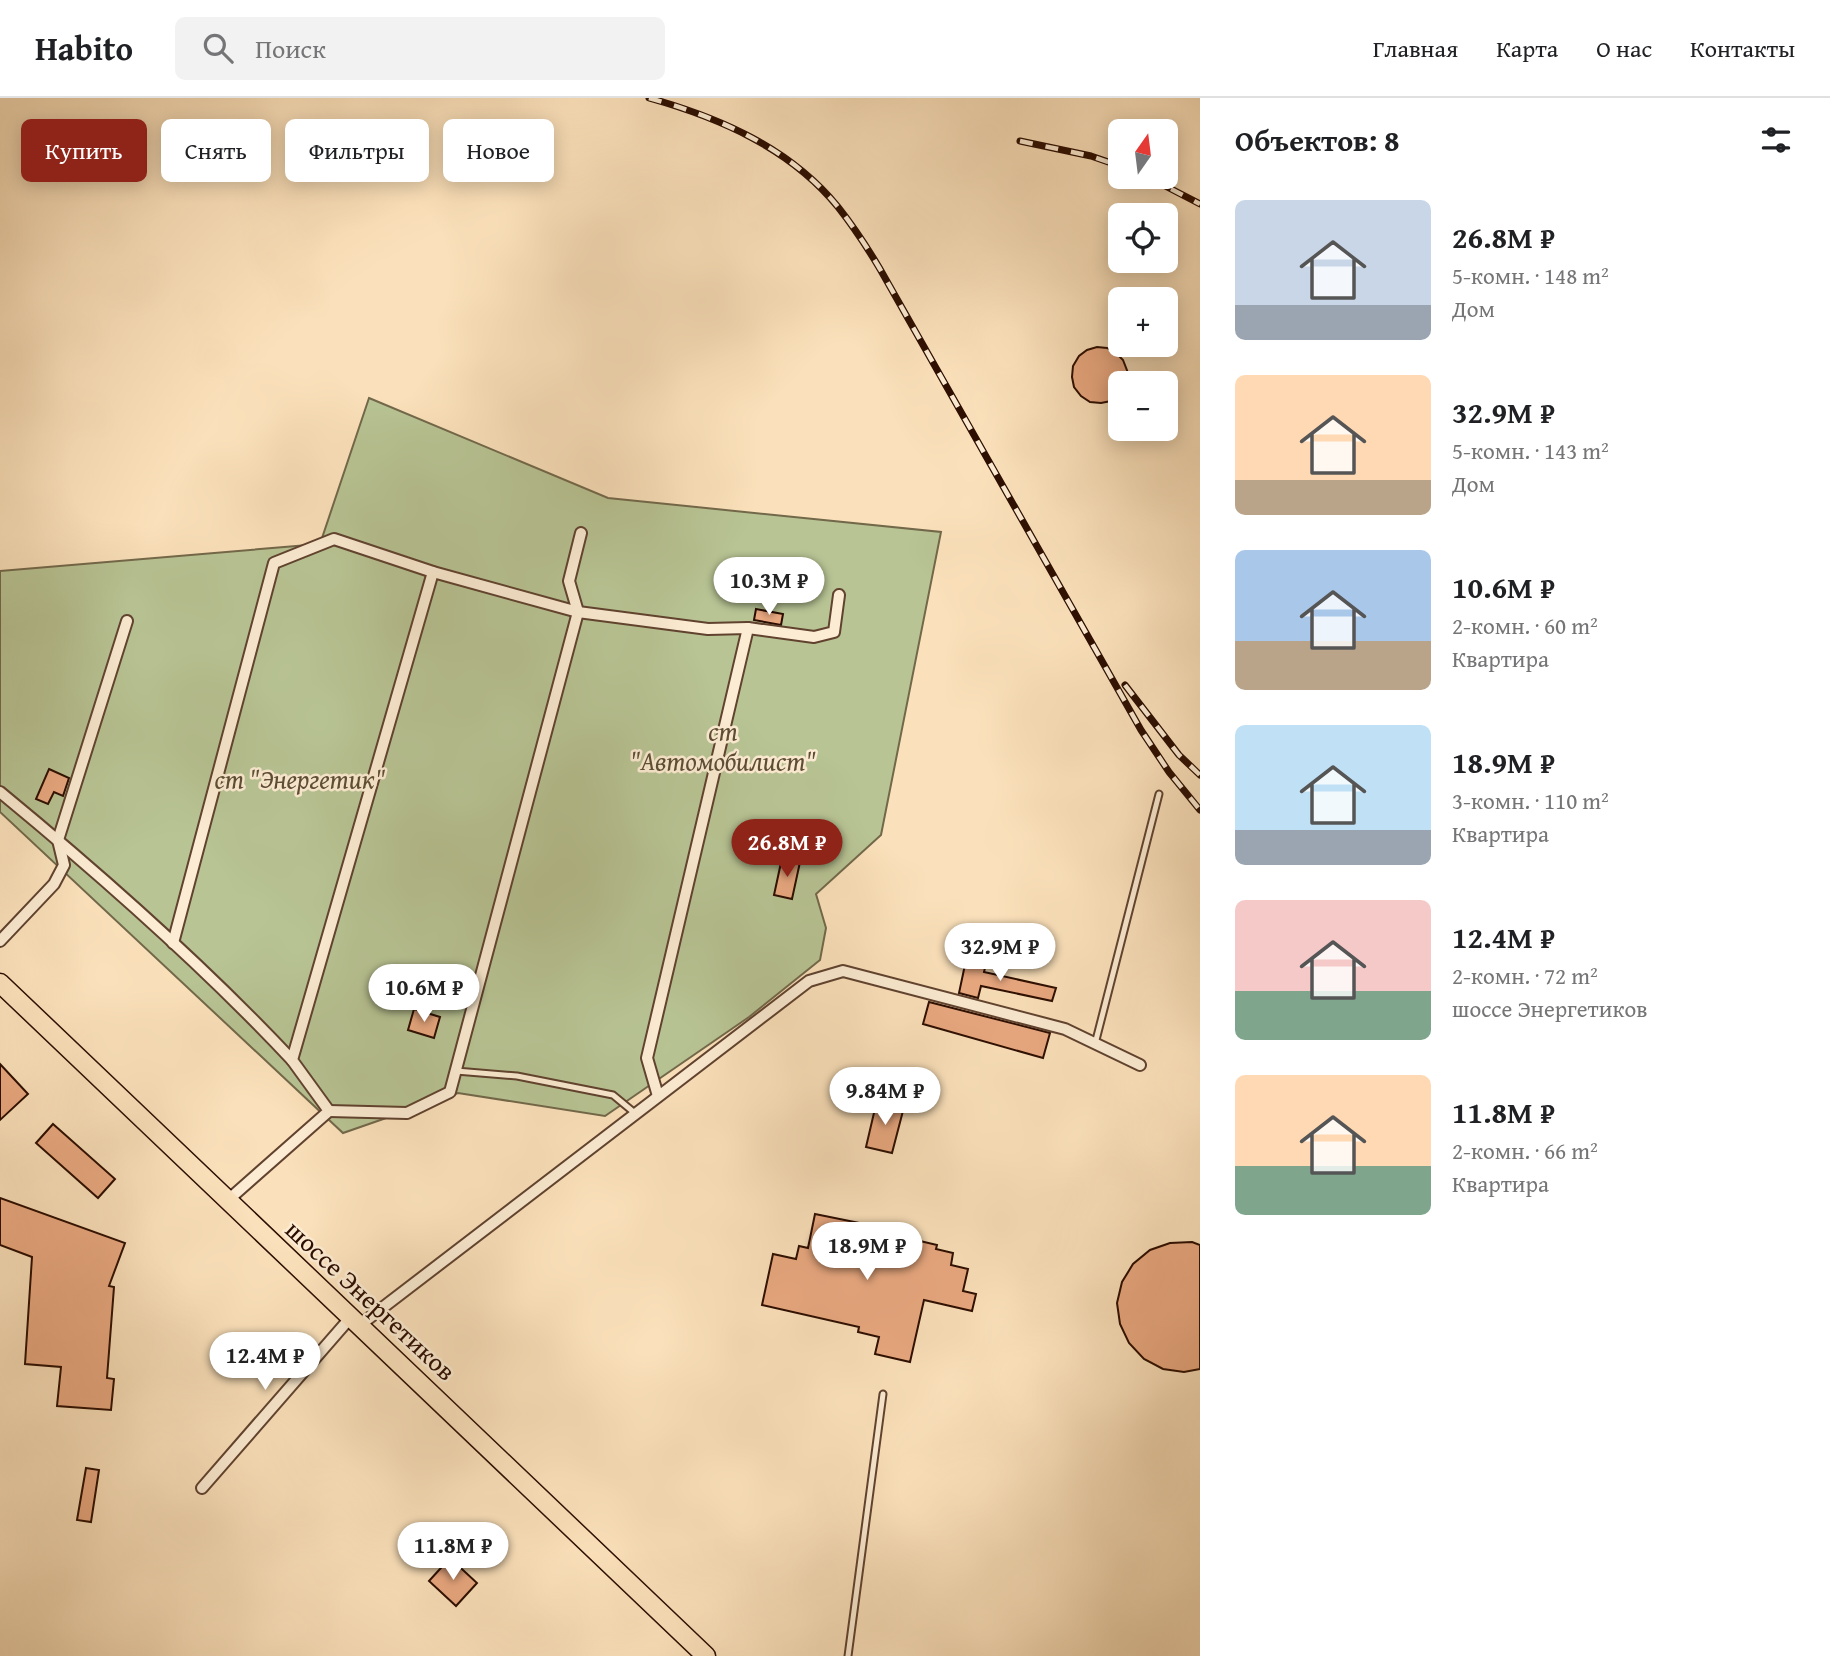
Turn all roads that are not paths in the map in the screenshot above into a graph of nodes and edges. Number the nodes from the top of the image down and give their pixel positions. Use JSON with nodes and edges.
{"nodes":[{"id":1,"x":581,"y":533,"type":"dead end"},
{"id":2,"x":433,"y":572,"type":"junction"},
{"id":3,"x":839,"y":595,"type":"dead end"},
{"id":4,"x":578,"y":612,"type":"junction"},
{"id":5,"x":127,"y":621,"type":"dead end"},
{"id":6,"x":748,"y":628,"type":"junction"},
{"id":7,"x":0,"y":792,"type":"edge"},
{"id":8,"x":1159,"y":794,"type":"dead end"},
{"id":9,"x":58,"y":840,"type":"junction"},
{"id":10,"x":0,"y":942,"type":"edge"},
{"id":11,"x":173,"y":943,"type":"junction"},
{"id":12,"x":0,"y":983,"type":"edge"},
{"id":13,"x":1095,"y":1044,"type":"junction"},
{"id":14,"x":292,"y":1060,"type":"junction"},
{"id":15,"x":1140,"y":1065,"type":"dead end"},
{"id":16,"x":456,"y":1071,"type":"junction"},
{"id":17,"x":658,"y":1097,"type":"junction"},
{"id":18,"x":329,"y":1111,"type":"junction"},
{"id":19,"x":636,"y":1114,"type":"junction"},
{"id":20,"x":227,"y":1201,"type":"junction"},
{"id":21,"x":355,"y":1321,"type":"junction"},
{"id":22,"x":883,"y":1394,"type":"dead end"},
{"id":23,"x":202,"y":1488,"type":"dead end"},
{"id":24,"x":706,"y":1656,"type":"edge"},
{"id":25,"x":848,"y":1656,"type":"edge"}],
"edges":[{"from":1,"to":4,"type":"street"},
{"from":2,"to":4,"type":"street"},
{"from":2,"to":11,"type":"street"},
{"from":2,"to":14,"type":"street"},
{"from":3,"to":6,"type":"street"},
{"from":4,"to":6,"type":"street"},
{"from":4,"to":16,"type":"street"},
{"from":5,"to":9,"type":"street"},
{"from":6,"to":17,"type":"street"},
{"from":7,"to":9,"type":"street"},
{"from":8,"to":13,"type":"lane"},
{"from":9,"to":10,"type":"street"},
{"from":9,"to":11,"type":"street"},
{"from":11,"to":14,"type":"street"},
{"from":12,"to":20,"type":"main road","name":"шоссе Энергетиков"},
{"from":13,"to":15,"type":"street"},
{"from":13,"to":17,"type":"street"},
{"from":14,"to":18,"type":"street"},
{"from":16,"to":18,"type":"street"},
{"from":16,"to":19,"type":"lane"},
{"from":17,"to":19,"type":"street"},
{"from":18,"to":20,"type":"street"},
{"from":19,"to":21,"type":"street"},
{"from":20,"to":21,"type":"main road","name":"шоссе Энергетиков"},
{"from":21,"to":23,"type":"street"},
{"from":21,"to":24,"type":"main road","name":"шоссе Энергетиков"},
{"from":22,"to":25,"type":"lane"}]}
